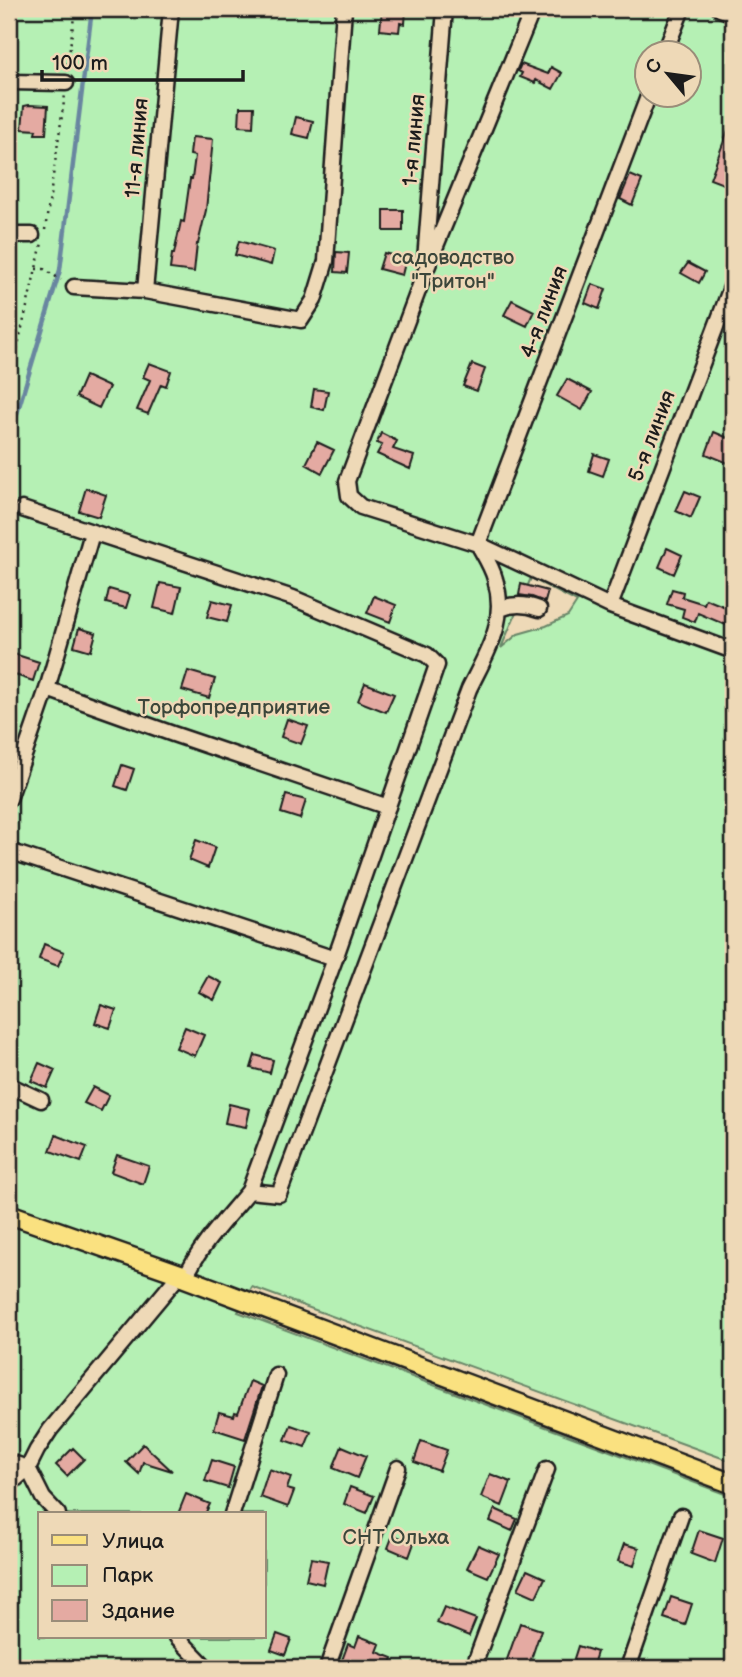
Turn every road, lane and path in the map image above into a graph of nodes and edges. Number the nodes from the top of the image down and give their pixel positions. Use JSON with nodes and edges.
{"nodes":[{"id":1,"x":75,"y":9,"type":"edge"},
{"id":2,"x":171,"y":9,"type":"edge"},
{"id":3,"x":345,"y":9,"type":"edge"},
{"id":4,"x":445,"y":9,"type":"edge"},
{"id":5,"x":533,"y":9,"type":"edge"},
{"id":6,"x":682,"y":9,"type":"edge"},
{"id":7,"x":720,"y":9,"type":"edge"},
{"id":8,"x":733,"y":14,"type":"edge"},
{"id":9,"x":671,"y":38,"type":"edge"},
{"id":10,"x":9,"y":82,"type":"edge"},
{"id":11,"x":66,"y":83,"type":"junction"},
{"id":12,"x":644,"y":108,"type":"edge"},
{"id":13,"x":9,"y":235,"type":"edge"},
{"id":14,"x":32,"y":235,"type":"dead end"},
{"id":15,"x":36,"y":269,"type":"junction"},
{"id":16,"x":424,"y":275,"type":"junction"},
{"id":17,"x":733,"y":282,"type":"edge"},
{"id":18,"x":74,"y":287,"type":"joint"},
{"id":19,"x":145,"y":291,"type":"junction"},
{"id":20,"x":9,"y":383,"type":"edge"},
{"id":21,"x":22,"y":509,"type":"dead end"},
{"id":22,"x":92,"y":533,"type":"junction"},
{"id":23,"x":478,"y":544,"type":"junction"},
{"id":24,"x":610,"y":606,"type":"junction"},
{"id":25,"x":500,"y":609,"type":"junction"},
{"id":26,"x":540,"y":609,"type":"dead end"},
{"id":27,"x":733,"y":652,"type":"edge"},
{"id":28,"x":47,"y":689,"type":"junction"},
{"id":29,"x":9,"y":799,"type":"edge"},
{"id":30,"x":388,"y":807,"type":"junction"},
{"id":31,"x":9,"y":850,"type":"edge"},
{"id":32,"x":335,"y":959,"type":"junction"},
{"id":33,"x":9,"y":1085,"type":"edge"},
{"id":34,"x":41,"y":1100,"type":"dead end"},
{"id":35,"x":249,"y":1191,"type":"junction"},
{"id":36,"x":9,"y":1214,"type":"edge"},
{"id":37,"x":182,"y":1276,"type":"junction"},
{"id":38,"x":276,"y":1375,"type":"dead end"},
{"id":39,"x":9,"y":1462,"type":"edge"},
{"id":40,"x":28,"y":1468,"type":"junction"},
{"id":41,"x":398,"y":1468,"type":"dead end"},
{"id":42,"x":547,"y":1469,"type":"dead end"},
{"id":43,"x":733,"y":1483,"type":"edge"},
{"id":44,"x":9,"y":1485,"type":"edge"},
{"id":45,"x":56,"y":1512,"type":"edge"},
{"id":46,"x":233,"y":1512,"type":"edge"},
{"id":47,"x":681,"y":1516,"type":"dead end"},
{"id":48,"x":191,"y":1643,"type":"edge"},
{"id":49,"x":207,"y":1668,"type":"edge"},
{"id":50,"x":327,"y":1668,"type":"edge"},
{"id":51,"x":473,"y":1668,"type":"edge"},
{"id":52,"x":628,"y":1668,"type":"edge"}],
"edges":[{"from":1,"to":11,"type":"path"},
{"from":2,"to":19,"type":"street","name":"11-я линия"},
{"from":3,"to":19,"type":"street"},
{"from":4,"to":16,"type":"street","name":"1-я линия"},
{"from":5,"to":16,"type":"street"},
{"from":6,"to":9,"type":"street"},
{"from":7,"to":8,"type":"street"},
{"from":10,"to":11,"type":"street"},
{"from":11,"to":15,"type":"path"},
{"from":12,"to":23,"type":"street","name":"4-я линия"},
{"from":13,"to":14,"type":"street"},
{"from":15,"to":18,"type":"path"},
{"from":15,"to":20,"type":"path"},
{"from":16,"to":23,"type":"street"},
{"from":17,"to":24,"type":"street","name":"5-я линия"},
{"from":18,"to":19,"type":"street"},
{"from":21,"to":22,"type":"street"},
{"from":22,"to":28,"type":"street"},
{"from":22,"to":30,"type":"street"},
{"from":23,"to":24,"type":"street"},
{"from":23,"to":25,"type":"street"},
{"from":24,"to":27,"type":"street"},
{"from":25,"to":26,"type":"street"},
{"from":25,"to":35,"type":"street"},
{"from":28,"to":29,"type":"street"},
{"from":28,"to":30,"type":"street"},
{"from":30,"to":32,"type":"street"},
{"from":31,"to":32,"type":"street"},
{"from":32,"to":35,"type":"street"},
{"from":33,"to":34,"type":"street"},
{"from":35,"to":37,"type":"street"},
{"from":36,"to":37,"type":"main road"},
{"from":37,"to":40,"type":"street"},
{"from":37,"to":43,"type":"main road"},
{"from":38,"to":46,"type":"street"},
{"from":39,"to":40,"type":"street"},
{"from":40,"to":44,"type":"street"},
{"from":40,"to":45,"type":"street"},
{"from":41,"to":50,"type":"street"},
{"from":42,"to":51,"type":"street"},
{"from":47,"to":52,"type":"street"},
{"from":48,"to":49,"type":"street"}]}
